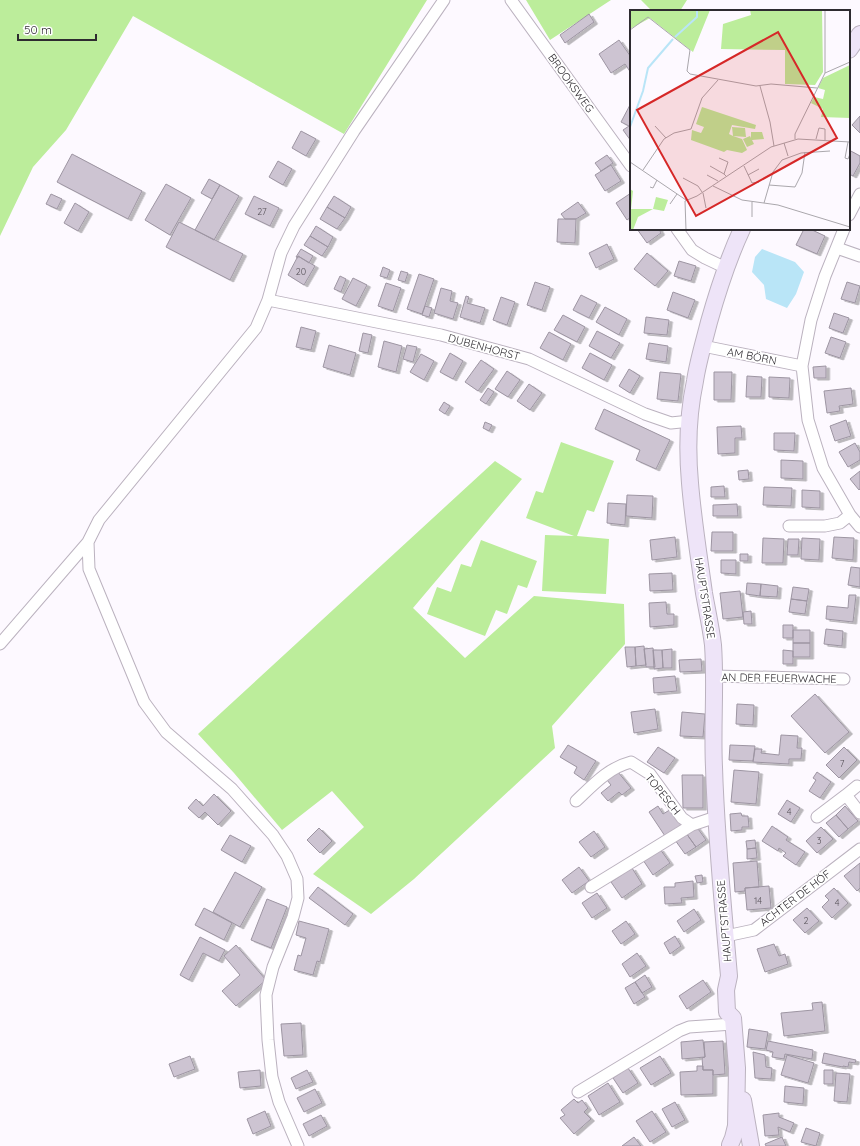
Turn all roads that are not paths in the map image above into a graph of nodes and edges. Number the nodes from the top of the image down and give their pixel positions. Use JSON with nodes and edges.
{"nodes":[{"id":1,"x":444,"y":0,"type":"edge"},
{"id":2,"x":511,"y":0,"type":"edge"},
{"id":3,"x":860,"y":34,"type":"edge"},
{"id":4,"x":850,"y":49,"type":"edge"},
{"id":5,"x":630,"y":165,"type":"edge"},
{"id":6,"x":860,"y":194,"type":"edge"},
{"id":7,"x":850,"y":213,"type":"edge"},
{"id":8,"x":678,"y":230,"type":"edge"},
{"id":9,"x":742,"y":230,"type":"edge"},
{"id":10,"x":844,"y":230,"type":"edge"},
{"id":11,"x":837,"y":248,"type":"junction"},
{"id":12,"x":860,"y":256,"type":"edge"},
{"id":13,"x":726,"y":268,"type":"junction"},
{"id":14,"x":268,"y":300,"type":"junction"},
{"id":15,"x":703,"y":346,"type":"junction"},
{"id":16,"x":802,"y":366,"type":"junction"},
{"id":17,"x":690,"y":421,"type":"junction"},
{"id":18,"x":850,"y":515,"type":"junction"},
{"id":19,"x":790,"y":526,"type":"dead end"},
{"id":20,"x":860,"y":527,"type":"edge"},
{"id":21,"x":88,"y":542,"type":"junction"},
{"id":22,"x":0,"y":644,"type":"edge"},
{"id":23,"x":714,"y":676,"type":"junction"},
{"id":24,"x":844,"y":679,"type":"dead end"},
{"id":25,"x":857,"y":786,"type":"dead end"},
{"id":26,"x":846,"y":795,"type":"junction"},
{"id":27,"x":576,"y":801,"type":"dead end"},
{"id":28,"x":860,"y":813,"type":"edge"},
{"id":29,"x":716,"y":817,"type":"junction"},
{"id":30,"x":817,"y":817,"type":"dead end"},
{"id":31,"x":692,"y":825,"type":"junction"},
{"id":32,"x":860,"y":849,"type":"edge"},
{"id":33,"x":591,"y":887,"type":"dead end"},
{"id":34,"x":726,"y":936,"type":"junction"},
{"id":35,"x":733,"y":1021,"type":"junction"},
{"id":36,"x":737,"y":1068,"type":"junction"},
{"id":37,"x":578,"y":1092,"type":"dead end"},
{"id":38,"x":729,"y":1145,"type":"edge"},
{"id":39,"x":298,"y":1146,"type":"edge"},
{"id":40,"x":751,"y":1146,"type":"edge"}],
"edges":[{"from":1,"to":14,"type":"street"},
{"from":2,"to":5,"type":"street","name":"BROOKSWEG"},
{"from":3,"to":4,"type":"main road"},
{"from":6,"to":7,"type":"street"},
{"from":8,"to":13,"type":"street"},
{"from":9,"to":13,"type":"main road","name":"HAUPTSTRASSE"},
{"from":10,"to":11,"type":"street"},
{"from":11,"to":12,"type":"street"},
{"from":11,"to":16,"type":"street"},
{"from":13,"to":15,"type":"main road","name":"HAUPTSTRASSE"},
{"from":14,"to":17,"type":"street","name":"DUBENHORST"},
{"from":14,"to":21,"type":"street"},
{"from":15,"to":16,"type":"street","name":"AM BÖRN"},
{"from":15,"to":17,"type":"main road","name":"HAUPTSTRASSE"},
{"from":16,"to":18,"type":"street"},
{"from":17,"to":23,"type":"main road","name":"HAUPTSTRASSE"},
{"from":18,"to":19,"type":"street"},
{"from":18,"to":20,"type":"street"},
{"from":21,"to":22,"type":"street"},
{"from":21,"to":39,"type":"street"},
{"from":23,"to":24,"type":"street","name":"AN DER FEUERWACHE"},
{"from":23,"to":29,"type":"main road","name":"HAUPTSTRASSE"},
{"from":25,"to":26,"type":"street"},
{"from":26,"to":28,"type":"street"},
{"from":26,"to":30,"type":"street"},
{"from":27,"to":31,"type":"street","name":"TOPESCH"},
{"from":29,"to":31,"type":"street","name":"TOPESCH"},
{"from":29,"to":34,"type":"main road","name":"HAUPTSTRASSE"},
{"from":31,"to":33,"type":"street","name":"TOPESCH"},
{"from":32,"to":34,"type":"street","name":"ACHTER DE HÖF"},
{"from":34,"to":35,"type":"main road","name":"HAUPTSTRASSE"},
{"from":35,"to":36,"type":"main road","name":"HAUPTSTRASSE"},
{"from":35,"to":37,"type":"street"},
{"from":36,"to":38,"type":"main road","name":"HAUPTSTRASSE"},
{"from":36,"to":40,"type":"main road","name":"HAUPTSTRASSE"},
{"from":38,"to":40,"type":"main road"}]}
